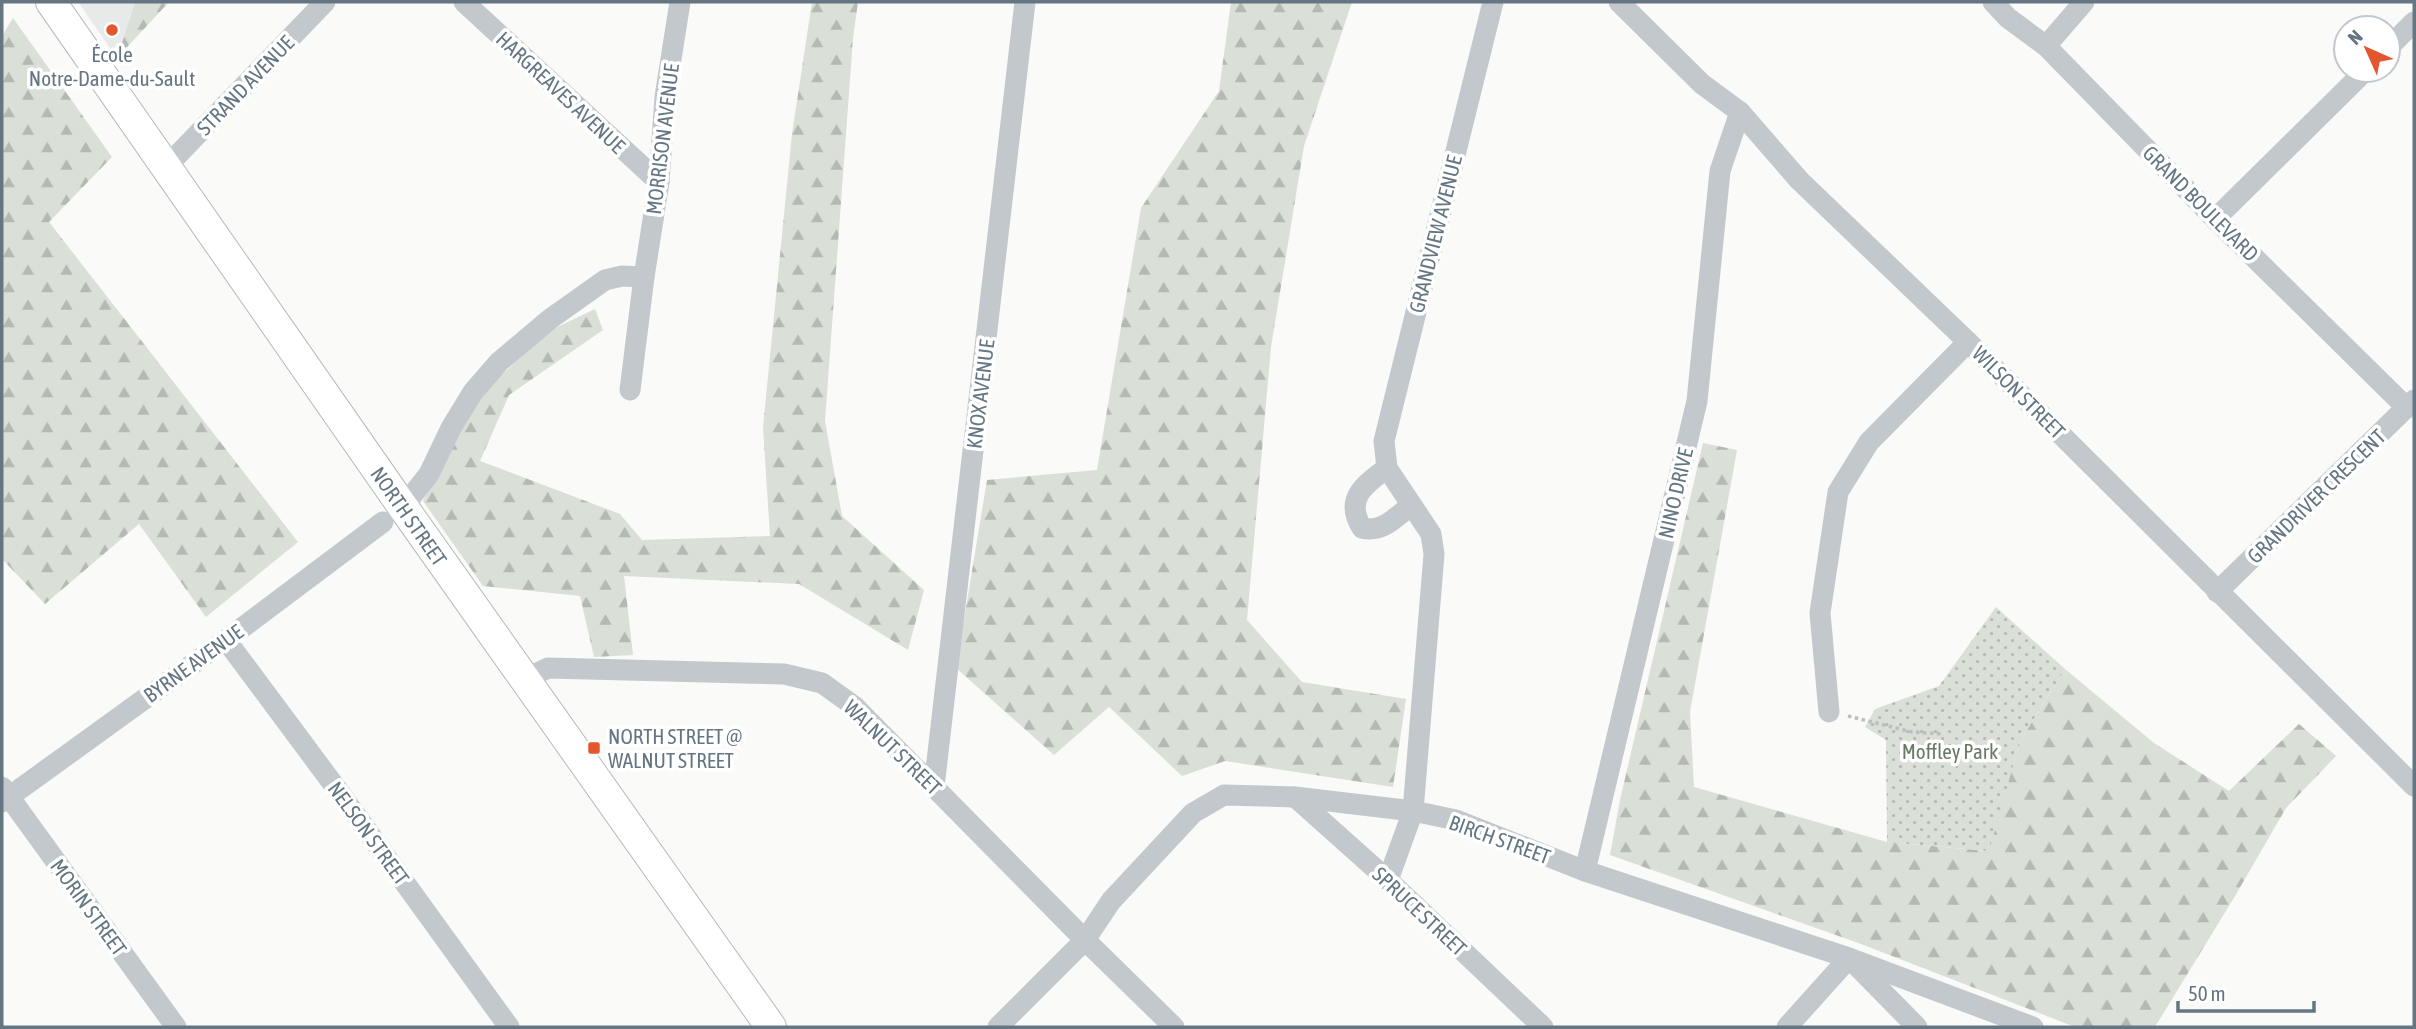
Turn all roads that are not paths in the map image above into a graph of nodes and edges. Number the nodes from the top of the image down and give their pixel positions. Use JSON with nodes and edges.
{"nodes":[{"id":1,"x":51,"y":2,"type":"edge"},
{"id":2,"x":325,"y":2,"type":"edge"},
{"id":3,"x":464,"y":2,"type":"edge"},
{"id":4,"x":680,"y":2,"type":"edge"},
{"id":5,"x":1025,"y":2,"type":"edge"},
{"id":6,"x":1493,"y":2,"type":"edge"},
{"id":7,"x":1619,"y":2,"type":"edge"},
{"id":8,"x":1993,"y":2,"type":"edge"},
{"id":9,"x":2084,"y":2,"type":"edge"},
{"id":10,"x":2046,"y":46,"type":"junction"},
{"id":11,"x":2352,"y":84,"type":"edge"},
{"id":12,"x":1740,"y":112,"type":"junction"},
{"id":13,"x":165,"y":168,"type":"junction"},
{"id":14,"x":659,"y":181,"type":"junction"},
{"id":15,"x":2215,"y":219,"type":"junction"},
{"id":16,"x":644,"y":277,"type":"junction"},
{"id":17,"x":1968,"y":342,"type":"junction"},
{"id":18,"x":630,"y":390,"type":"dead end"},
{"id":19,"x":2410,"y":404,"type":"edge"},
{"id":20,"x":1387,"y":468,"type":"junction"},
{"id":21,"x":1411,"y":505,"type":"junction"},
{"id":22,"x":393,"y":514,"type":"junction"},
{"id":23,"x":2217,"y":592,"type":"junction"},
{"id":24,"x":226,"y":640,"type":"junction"},
{"id":25,"x":524,"y":679,"type":"junction"},
{"id":26,"x":1829,"y":712,"type":"road end"},
{"id":27,"x":2413,"y":781,"type":"edge"},
{"id":28,"x":934,"y":787,"type":"junction"},
{"id":29,"x":4,"y":795,"type":"edge"},
{"id":30,"x":1295,"y":797,"type":"junction"},
{"id":31,"x":1413,"y":811,"type":"junction"},
{"id":32,"x":1585,"y":871,"type":"junction"},
{"id":33,"x":1388,"y":880,"type":"junction"},
{"id":34,"x":1085,"y":940,"type":"junction"},
{"id":35,"x":1849,"y":958,"type":"junction"},
{"id":36,"x":176,"y":1027,"type":"edge"},
{"id":37,"x":509,"y":1027,"type":"edge"},
{"id":38,"x":771,"y":1027,"type":"edge"},
{"id":39,"x":998,"y":1027,"type":"edge"},
{"id":40,"x":1174,"y":1027,"type":"edge"},
{"id":41,"x":1543,"y":1027,"type":"edge"},
{"id":42,"x":1787,"y":1027,"type":"edge"},
{"id":43,"x":1917,"y":1027,"type":"edge"},
{"id":44,"x":2032,"y":1027,"type":"edge"}],
"edges":[{"from":1,"to":13,"type":"main road","name":"NORTH STREET"},
{"from":2,"to":13,"type":"street","name":"STRAND AVENUE"},
{"from":3,"to":14,"type":"street","name":"HARGREAVES AVENUE"},
{"from":4,"to":14,"type":"street","name":"MORRISON AVENUE"},
{"from":5,"to":28,"type":"street","name":"KNOX AVENUE"},
{"from":6,"to":20,"type":"street","name":"GRANDVIEW AVENUE"},
{"from":7,"to":12,"type":"street","name":"WILSON STREET"},
{"from":8,"to":10,"type":"street","name":"GRAND BOULEVARD"},
{"from":9,"to":10,"type":"street"},
{"from":10,"to":15,"type":"street","name":"GRAND BOULEVARD"},
{"from":11,"to":15,"type":"street"},
{"from":12,"to":17,"type":"street","name":"WILSON STREET"},
{"from":12,"to":32,"type":"street","name":"NINO DRIVE"},
{"from":13,"to":22,"type":"main road","name":"NORTH STREET"},
{"from":14,"to":16,"type":"street","name":"MORRISON AVENUE"},
{"from":15,"to":19,"type":"street","name":"GRAND BOULEVARD"},
{"from":16,"to":18,"type":"street","name":"MORRISON AVENUE"},
{"from":16,"to":22,"type":"street"},
{"from":17,"to":23,"type":"street","name":"WILSON STREET"},
{"from":17,"to":26,"type":"street"},
{"from":19,"to":23,"type":"street","name":"GRANDRIVER CRESCENT"},
{"from":20,"to":21,"type":"street"},
{"from":20,"to":21,"type":"street"},
{"from":21,"to":31,"type":"street"},
{"from":22,"to":24,"type":"street","name":"BYRNE AVENUE"},
{"from":22,"to":25,"type":"main road","name":"NORTH STREET"},
{"from":23,"to":27,"type":"street","name":"WILSON STREET"},
{"from":24,"to":29,"type":"street","name":"BYRNE AVENUE"},
{"from":24,"to":37,"type":"street","name":"NELSON STREET"},
{"from":25,"to":28,"type":"street","name":"WALNUT STREET"},
{"from":25,"to":38,"type":"main road","name":"NORTH STREET"},
{"from":28,"to":34,"type":"street","name":"WALNUT STREET"},
{"from":29,"to":36,"type":"street","name":"MORIN STREET"},
{"from":30,"to":31,"type":"street","name":"BIRCH STREET"},
{"from":30,"to":33,"type":"street","name":"SPRUCE STREET"},
{"from":30,"to":34,"type":"street","name":"BIRCH STREET"},
{"from":31,"to":32,"type":"street","name":"BIRCH STREET"},
{"from":31,"to":33,"type":"street"},
{"from":32,"to":35,"type":"street","name":"BIRCH STREET"},
{"from":33,"to":41,"type":"street","name":"SPRUCE STREET"},
{"from":34,"to":39,"type":"street","name":"BIRCH STREET"},
{"from":34,"to":40,"type":"street","name":"WALNUT STREET"},
{"from":35,"to":42,"type":"street"},
{"from":35,"to":43,"type":"street"},
{"from":35,"to":44,"type":"street","name":"BIRCH STREET"}]}
